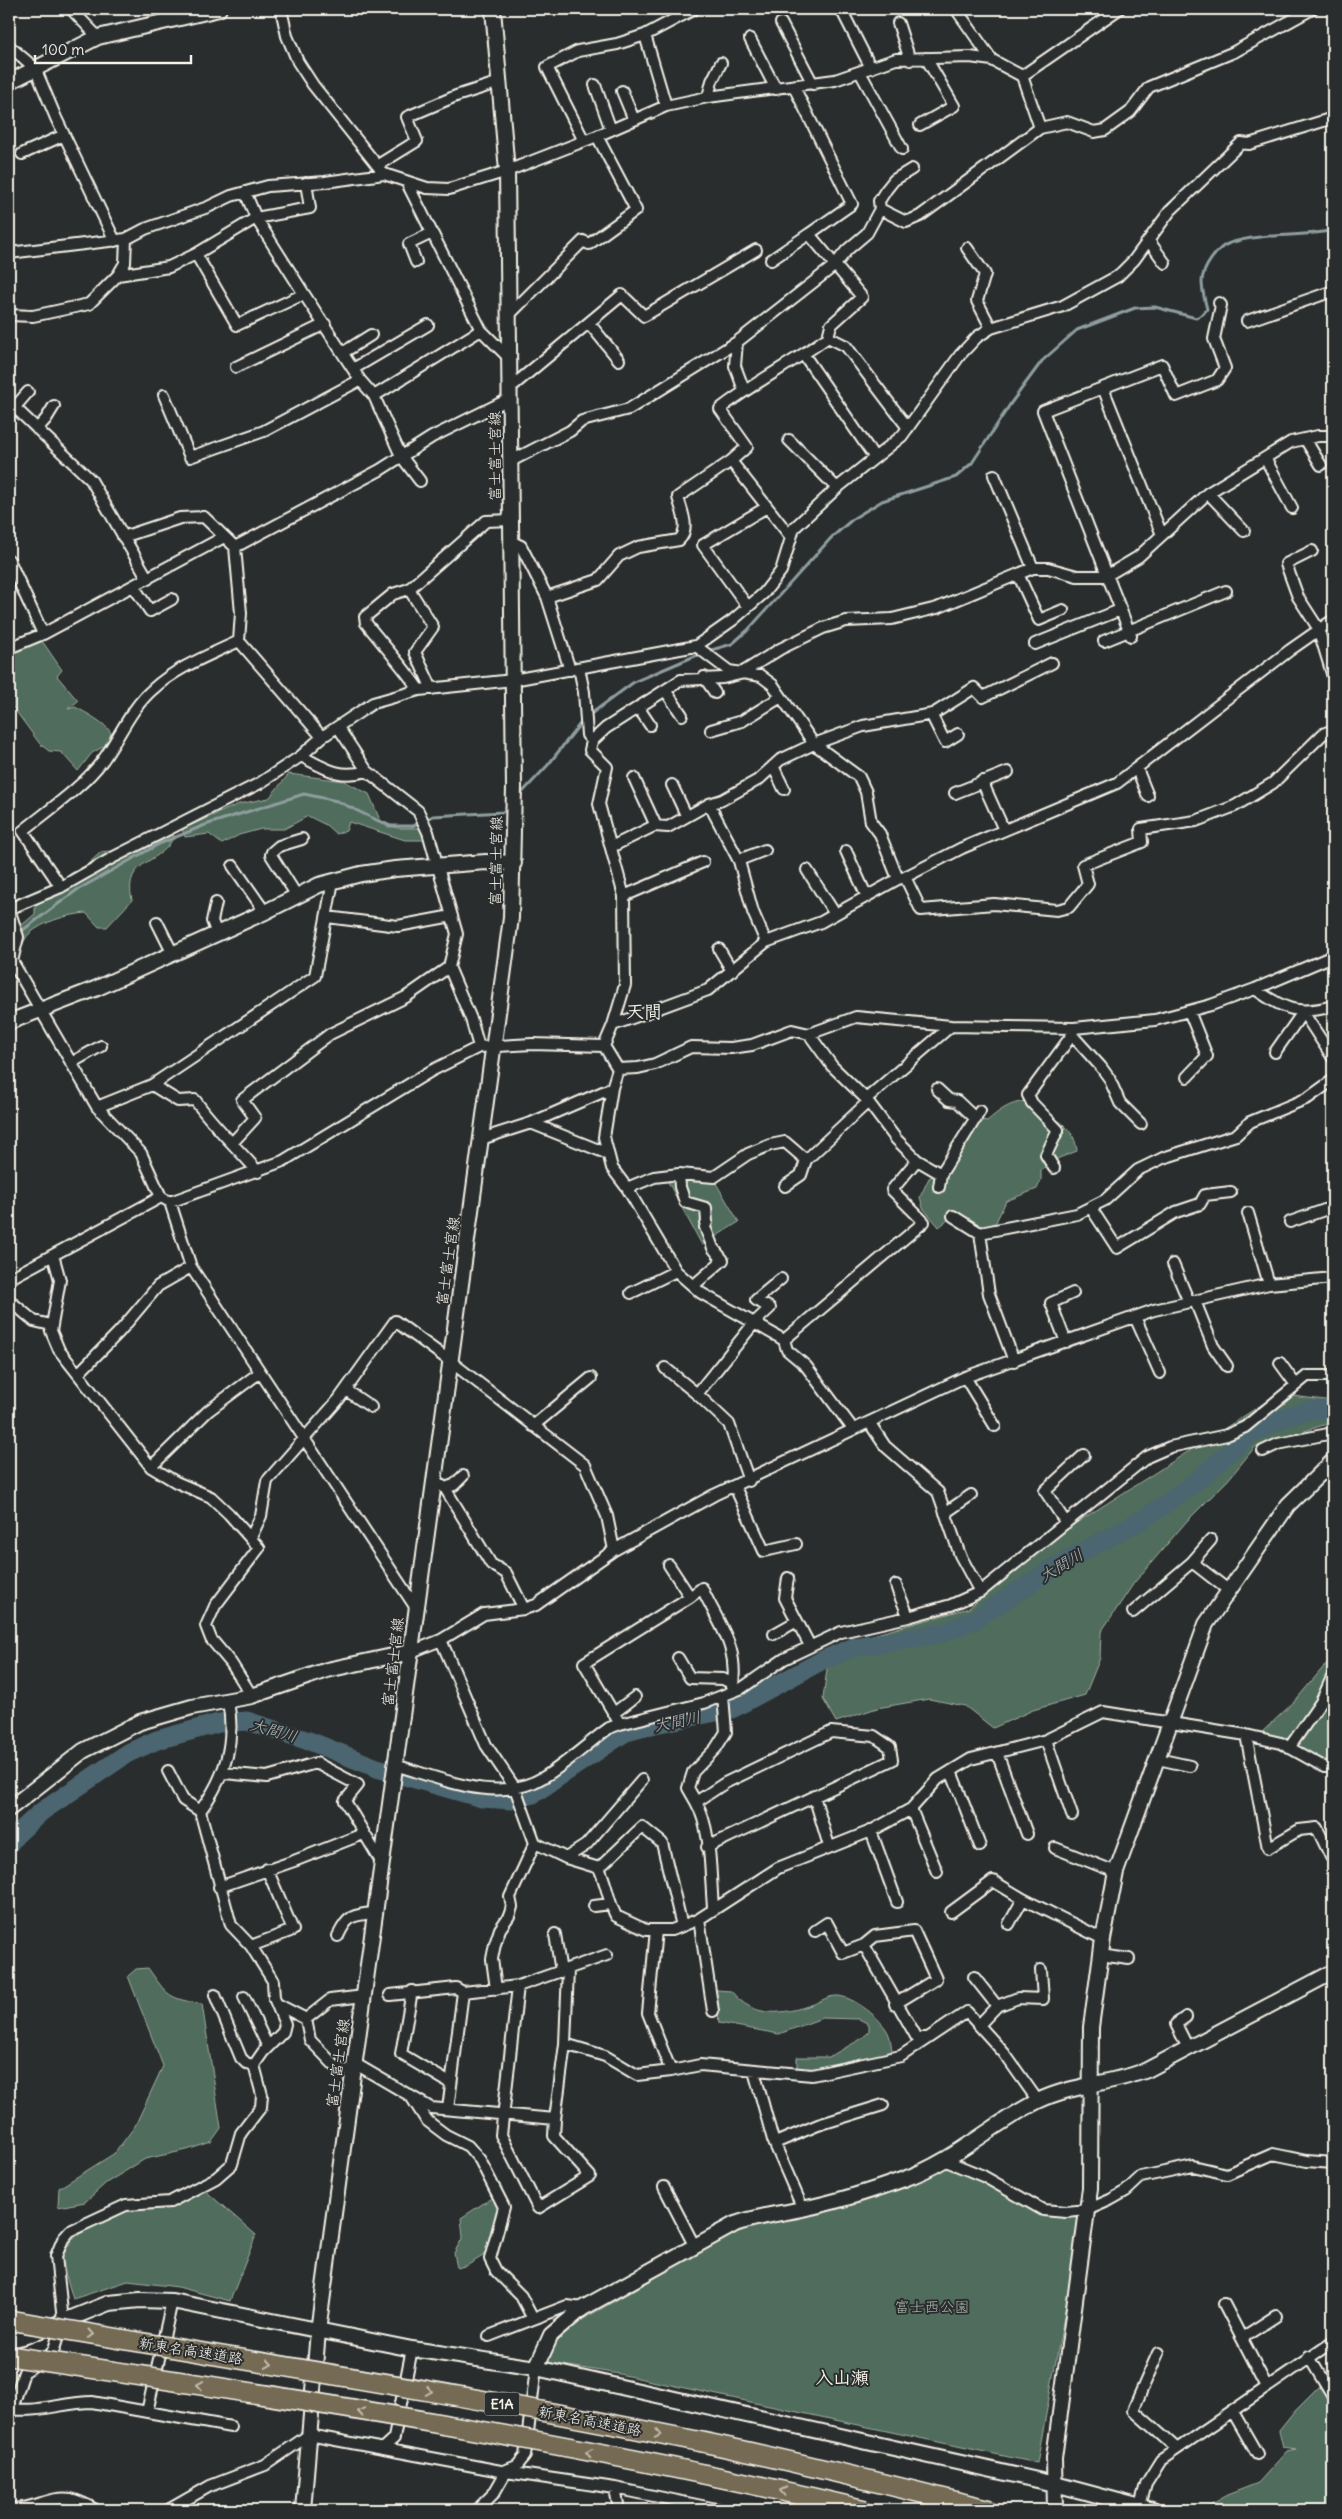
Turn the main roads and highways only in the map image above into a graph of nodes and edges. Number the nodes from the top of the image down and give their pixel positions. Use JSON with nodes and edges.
{"nodes":[{"id":1,"x":9,"y":2320,"type":"edge"},
{"id":2,"x":9,"y":2356,"type":"edge"},
{"id":3,"x":865,"y":2510,"type":"edge"},
{"id":4,"x":990,"y":2510,"type":"edge"}],
"edges":[{"from":1,"to":4,"type":"highway","name":"新東名高速道路","number":"E1A","one_way":true,"bridge":true},
{"from":3,"to":2,"type":"highway","name":"新東名高速道路","number":"E1A","one_way":true,"bridge":true}]}
